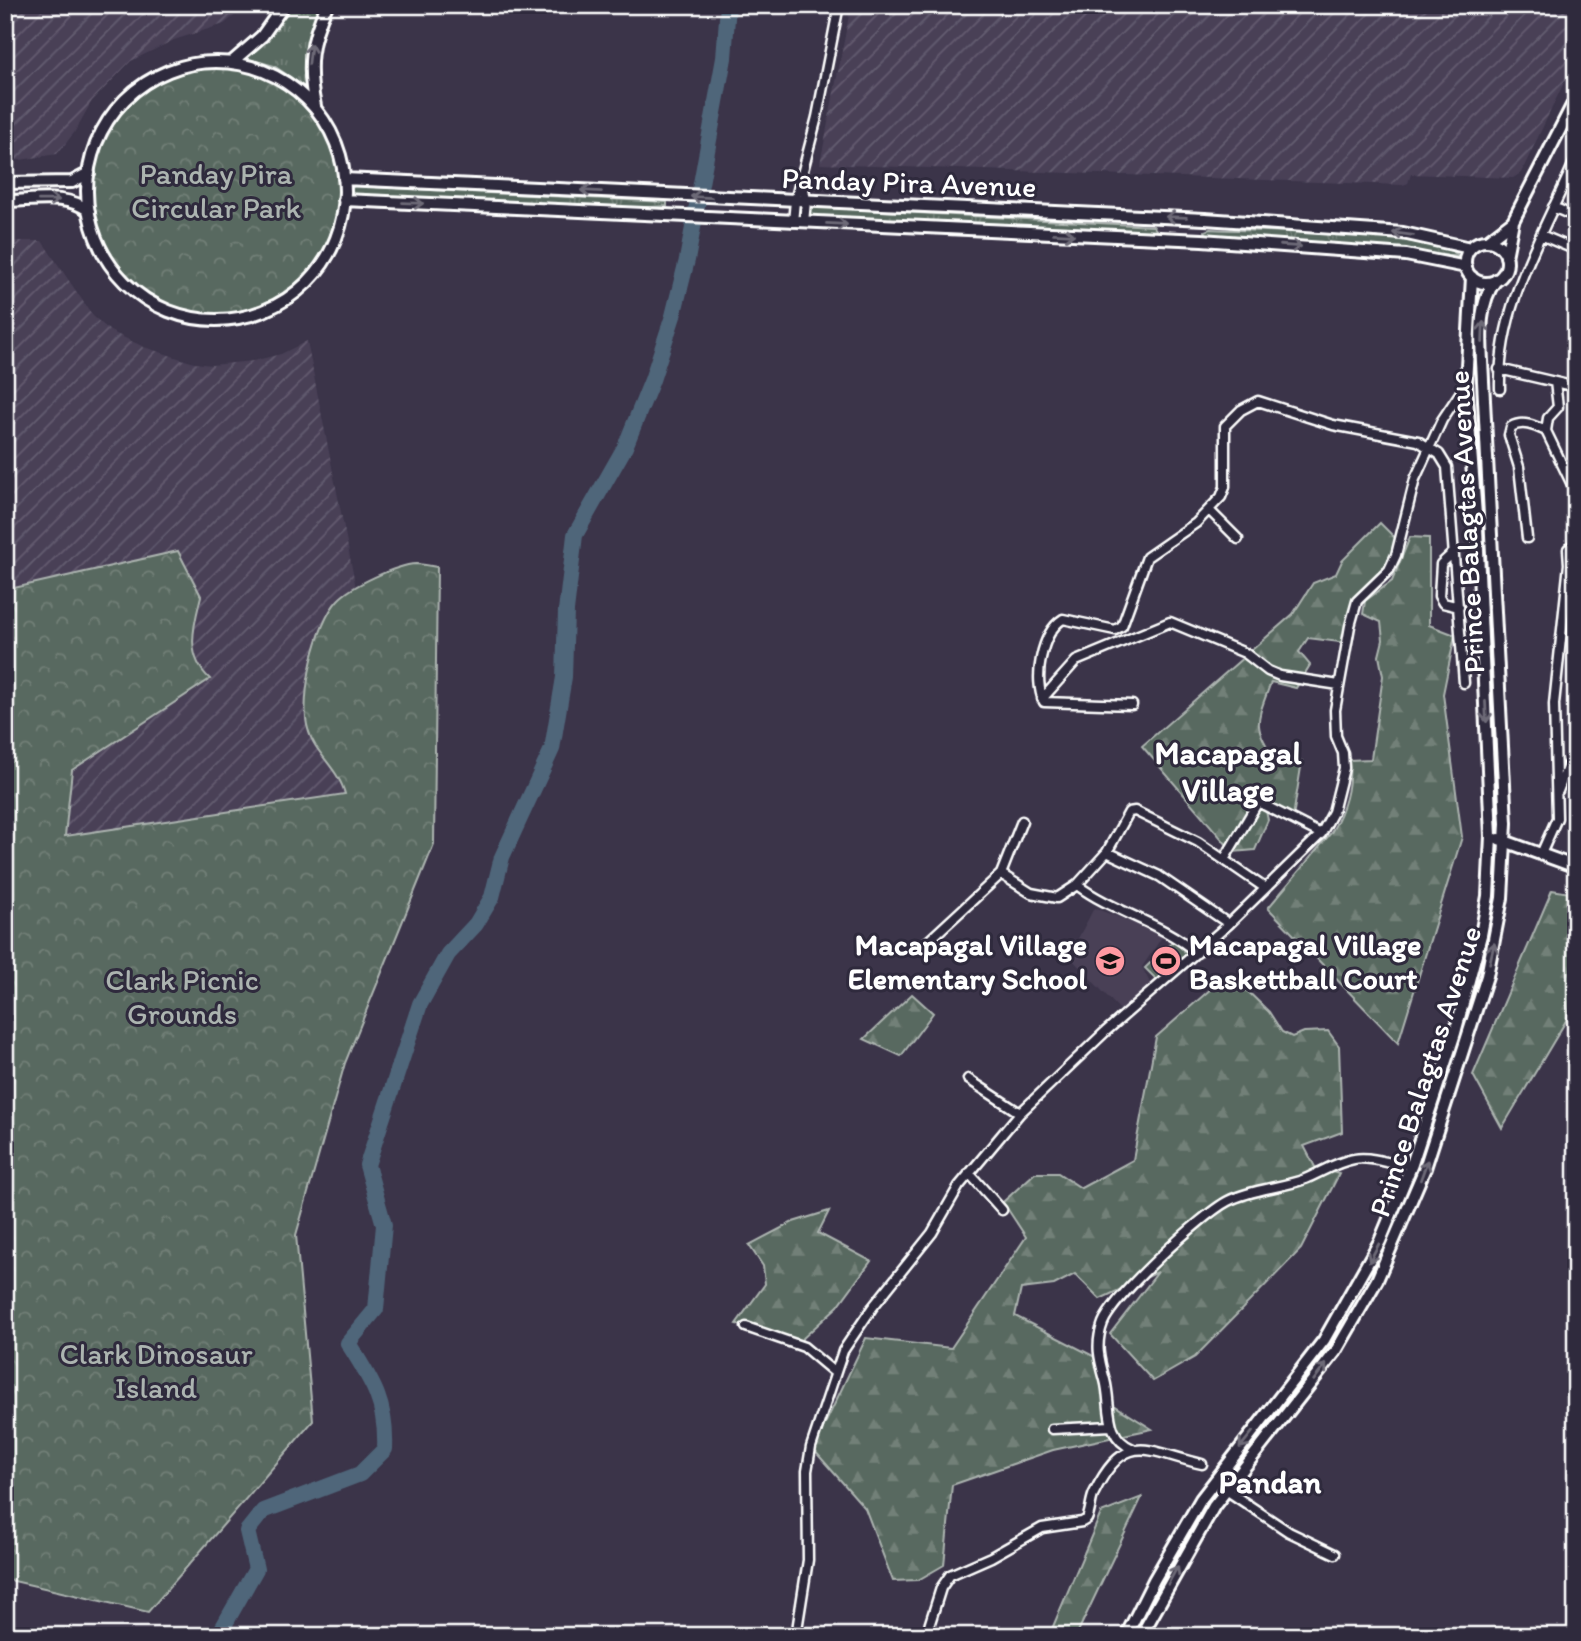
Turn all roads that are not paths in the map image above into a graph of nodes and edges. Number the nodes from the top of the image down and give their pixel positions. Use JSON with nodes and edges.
{"nodes":[{"id":1,"x":284,"y":5,"type":"edge"},
{"id":2,"x":327,"y":5,"type":"edge"},
{"id":3,"x":839,"y":5,"type":"edge"},
{"id":4,"x":233,"y":61,"type":"junction"},
{"id":5,"x":1576,"y":97,"type":"edge"},
{"id":6,"x":315,"y":106,"type":"junction"},
{"id":7,"x":1576,"y":158,"type":"edge"},
{"id":8,"x":89,"y":173,"type":"junction"},
{"id":9,"x":344,"y":178,"type":"junction"},
{"id":10,"x":1567,"y":179,"type":"junction"},
{"id":11,"x":5,"y":183,"type":"edge"},
{"id":12,"x":1576,"y":183,"type":"edge"},
{"id":13,"x":5,"y":201,"type":"edge"},
{"id":14,"x":344,"y":201,"type":"junction"},
{"id":15,"x":800,"y":201,"type":"junction"},
{"id":16,"x":1553,"y":207,"type":"junction"},
{"id":17,"x":89,"y":211,"type":"junction"},
{"id":18,"x":1576,"y":217,"type":"edge"},
{"id":19,"x":1205,"y":219,"type":"junction"},
{"id":20,"x":1513,"y":221,"type":"junction"},
{"id":21,"x":798,"y":222,"type":"junction"},
{"id":22,"x":1541,"y":235,"type":"junction"},
{"id":23,"x":1202,"y":240,"type":"junction"},
{"id":24,"x":1487,"y":241,"type":"junction"},
{"id":25,"x":1470,"y":248,"type":"junction"},
{"id":26,"x":1576,"y":250,"type":"edge"},
{"id":27,"x":1506,"y":257,"type":"junction"},
{"id":28,"x":1469,"y":272,"type":"junction"},
{"id":29,"x":1496,"y":280,"type":"junction"},
{"id":30,"x":1499,"y":369,"type":"junction"},
{"id":31,"x":1555,"y":382,"type":"junction"},
{"id":32,"x":1466,"y":383,"type":"junction"},
{"id":33,"x":1576,"y":387,"type":"edge"},
{"id":34,"x":1500,"y":389,"type":"dead end"},
{"id":35,"x":1546,"y":431,"type":"junction"},
{"id":36,"x":1429,"y":446,"type":"junction"},
{"id":37,"x":1576,"y":493,"type":"edge"},
{"id":38,"x":1210,"y":511,"type":"junction"},
{"id":39,"x":1527,"y":538,"type":"dead end"},
{"id":40,"x":1238,"y":539,"type":"dead end"},
{"id":41,"x":1576,"y":542,"type":"edge"},
{"id":42,"x":1454,"y":552,"type":"junction"},
{"id":43,"x":1460,"y":607,"type":"junction"},
{"id":44,"x":1465,"y":683,"type":"dead end"},
{"id":45,"x":1339,"y":685,"type":"junction"},
{"id":46,"x":1042,"y":699,"type":"junction"},
{"id":47,"x":1132,"y":705,"type":"dead end"},
{"id":48,"x":1576,"y":744,"type":"edge"},
{"id":49,"x":1557,"y":794,"type":"junction"},
{"id":50,"x":1022,"y":821,"type":"dead end"},
{"id":51,"x":1321,"y":834,"type":"junction"},
{"id":52,"x":1491,"y":836,"type":"junction"},
{"id":53,"x":1505,"y":841,"type":"junction"},
{"id":54,"x":1107,"y":852,"type":"junction"},
{"id":55,"x":1541,"y":854,"type":"junction"},
{"id":56,"x":1224,"y":858,"type":"junction"},
{"id":57,"x":1571,"y":865,"type":"edge"},
{"id":58,"x":1001,"y":874,"type":"junction"},
{"id":59,"x":1077,"y":885,"type":"junction"},
{"id":60,"x":1265,"y":888,"type":"junction"},
{"id":61,"x":1229,"y":924,"type":"junction"},
{"id":62,"x":923,"y":946,"type":"dead end"},
{"id":63,"x":1196,"y":953,"type":"junction"},
{"id":64,"x":968,"y":1079,"type":"dead end"},
{"id":65,"x":1020,"y":1114,"type":"junction"},
{"id":66,"x":1412,"y":1164,"type":"junction"},
{"id":67,"x":969,"y":1174,"type":"junction"},
{"id":68,"x":1002,"y":1210,"type":"dead end"},
{"id":69,"x":746,"y":1327,"type":"dead end"},
{"id":70,"x":835,"y":1373,"type":"junction"},
{"id":71,"x":1111,"y":1426,"type":"junction"},
{"id":72,"x":1052,"y":1429,"type":"dead end"},
{"id":73,"x":1133,"y":1449,"type":"junction"},
{"id":74,"x":1202,"y":1464,"type":"dead end"},
{"id":75,"x":1226,"y":1490,"type":"junction"},
{"id":76,"x":1335,"y":1554,"type":"dead end"},
{"id":77,"x":796,"y":1636,"type":"edge"},
{"id":78,"x":922,"y":1636,"type":"edge"},
{"id":79,"x":1126,"y":1636,"type":"edge"},
{"id":80,"x":1141,"y":1636,"type":"edge"}],
"edges":[{"from":1,"to":4,"type":"main road"},
{"from":6,"to":2,"type":"main road","one_way":true},
{"from":3,"to":15,"type":"street"},
{"from":4,"to":6,"type":"main road"},
{"from":4,"to":8,"type":"main road"},
{"from":5,"to":20,"type":"main road"},
{"from":6,"to":9,"type":"main road"},
{"from":7,"to":10,"type":"street"},
{"from":8,"to":11,"type":"main road"},
{"from":8,"to":17,"type":"main road"},
{"from":9,"to":14,"type":"main road"},
{"from":15,"to":9,"type":"main road","name":"Panday Pira Avenue","one_way":true},
{"from":10,"to":12,"type":"street"},
{"from":10,"to":16,"type":"street"},
{"from":13,"to":17,"type":"main road","one_way":true},
{"from":14,"to":17,"type":"main road"},
{"from":14,"to":21,"type":"main road","name":"Panday Pira Avenue","one_way":true},
{"from":19,"to":15,"type":"main road","name":"Panday Pira Avenue","one_way":true},
{"from":15,"to":21,"type":"street"},
{"from":16,"to":18,"type":"street"},
{"from":16,"to":22,"type":"street"},
{"from":19,"to":23,"type":"main road"},
{"from":25,"to":19,"type":"main road","name":"Panday Pira Avenue","one_way":true},
{"from":20,"to":24,"type":"main road"},
{"from":20,"to":27,"type":"main road"},
{"from":21,"to":23,"type":"main road","name":"Panday Pira Avenue","one_way":true},
{"from":22,"to":26,"type":"street"},
{"from":22,"to":30,"type":"street"},
{"from":23,"to":28,"type":"main road","name":"Panday Pira Avenue","one_way":true},
{"from":24,"to":25,"type":"main road"},
{"from":24,"to":27,"type":"main road"},
{"from":25,"to":28,"type":"main road"},
{"from":27,"to":29,"type":"main road"},
{"from":28,"to":29,"type":"main road"},
{"from":28,"to":32,"type":"main road","name":"Prince Balagtas Avenue"},
{"from":53,"to":29,"type":"main road","name":"Prince Balagtas Avenue","one_way":true},
{"from":30,"to":31,"type":"street"},
{"from":30,"to":34,"type":"street"},
{"from":31,"to":33,"type":"street"},
{"from":31,"to":35,"type":"street"},
{"from":32,"to":36,"type":"street"},
{"from":32,"to":52,"type":"main road","name":"Prince Balagtas Avenue","one_way":true},
{"from":35,"to":37,"type":"street"},
{"from":35,"to":39,"type":"street"},
{"from":36,"to":38,"type":"street"},
{"from":36,"to":42,"type":"street"},
{"from":36,"to":45,"type":"street"},
{"from":38,"to":40,"type":"street"},
{"from":38,"to":46,"type":"street"},
{"from":41,"to":49,"type":"street"},
{"from":42,"to":43,"type":"street"},
{"from":42,"to":43,"type":"street"},
{"from":43,"to":44,"type":"street"},
{"from":45,"to":46,"type":"street"},
{"from":45,"to":51,"type":"street"},
{"from":46,"to":47,"type":"street"},
{"from":48,"to":49,"type":"street"},
{"from":49,"to":55,"type":"street"},
{"from":50,"to":58,"type":"street"},
{"from":51,"to":56,"type":"street"},
{"from":51,"to":60,"type":"street"},
{"from":52,"to":53,"type":"main road"},
{"from":52,"to":66,"type":"main road","name":"Prince Balagtas Avenue"},
{"from":53,"to":55,"type":"main road"},
{"from":75,"to":53,"type":"main road","name":"Prince Balagtas Avenue","one_way":true},
{"from":54,"to":56,"type":"street"},
{"from":54,"to":59,"type":"street"},
{"from":54,"to":61,"type":"street"},
{"from":55,"to":57,"type":"main road"},
{"from":56,"to":60,"type":"street"},
{"from":58,"to":59,"type":"street"},
{"from":58,"to":62,"type":"street"},
{"from":59,"to":63,"type":"street"},
{"from":60,"to":61,"type":"street"},
{"from":61,"to":63,"type":"street"},
{"from":63,"to":65,"type":"street"},
{"from":64,"to":65,"type":"street"},
{"from":65,"to":67,"type":"street"},
{"from":66,"to":71,"type":"street"},
{"from":66,"to":79,"type":"main road","name":"Prince Balagtas Avenue","one_way":true},
{"from":67,"to":68,"type":"street"},
{"from":67,"to":70,"type":"street"},
{"from":69,"to":70,"type":"street"},
{"from":70,"to":77,"type":"street"},
{"from":71,"to":72,"type":"street"},
{"from":71,"to":73,"type":"street"},
{"from":73,"to":74,"type":"street"},
{"from":73,"to":78,"type":"street"},
{"from":75,"to":76,"type":"street"},
{"from":80,"to":75,"type":"main road","name":"Prince Balagtas Avenue","one_way":true}]}
